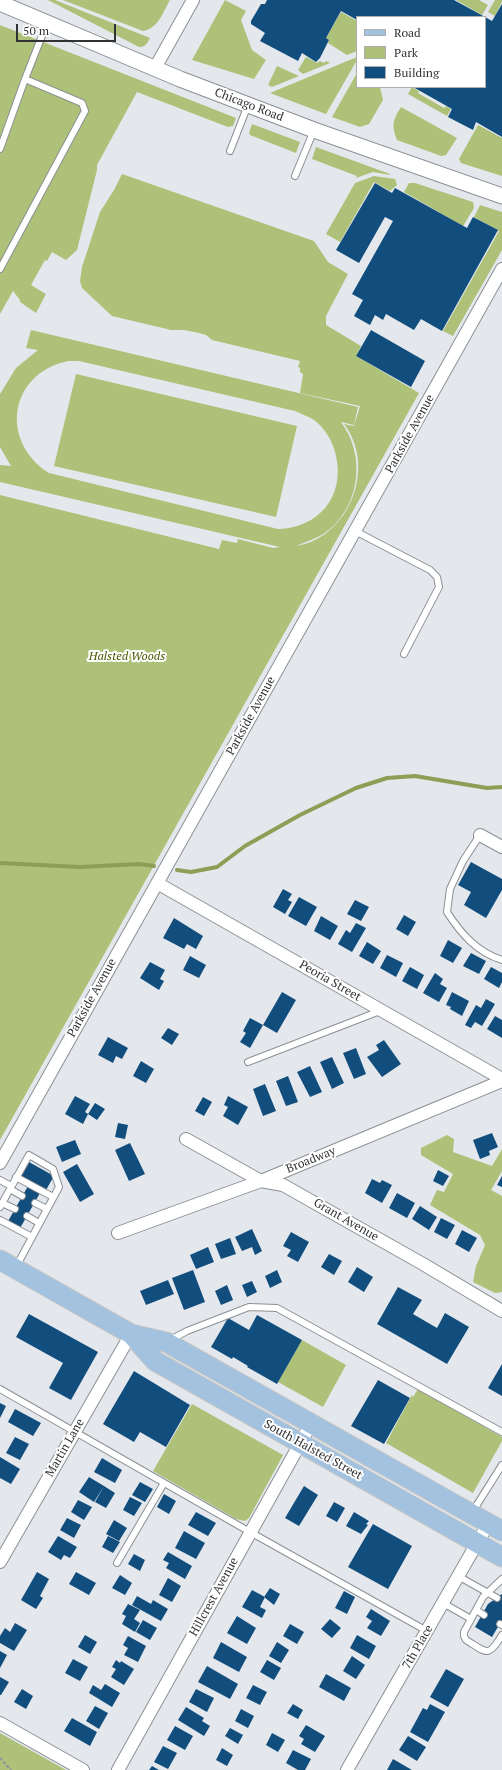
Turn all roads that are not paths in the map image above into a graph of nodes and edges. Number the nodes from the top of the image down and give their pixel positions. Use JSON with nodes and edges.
{"nodes":[{"id":1,"x":193,"y":0,"type":"edge"},
{"id":2,"x":0,"y":3,"type":"edge"},
{"id":3,"x":47,"y":23,"type":"junction"},
{"id":4,"x":155,"y":68,"type":"junction"},
{"id":5,"x":24,"y":79,"type":"junction"},
{"id":6,"x":248,"y":105,"type":"junction"},
{"id":7,"x":314,"y":130,"type":"junction"},
{"id":8,"x":0,"y":149,"type":"edge"},
{"id":9,"x":230,"y":152,"type":"dead end"},
{"id":10,"x":295,"y":176,"type":"dead end"},
{"id":11,"x":502,"y":196,"type":"edge"},
{"id":12,"x":0,"y":269,"type":"edge"},
{"id":13,"x":502,"y":269,"type":"edge"},
{"id":14,"x":355,"y":531,"type":"junction"},
{"id":15,"x":404,"y":654,"type":"dead end"},
{"id":16,"x":480,"y":835,"type":"joint"},
{"id":17,"x":502,"y":847,"type":"edge"},
{"id":18,"x":157,"y":883,"type":"junction"},
{"id":19,"x":502,"y":960,"type":"edge"},
{"id":20,"x":382,"y":1010,"type":"junction"},
{"id":21,"x":248,"y":1062,"type":"dead end"},
{"id":22,"x":502,"y":1080,"type":"edge"},
{"id":23,"x":186,"y":1139,"type":"dead end"},
{"id":24,"x":0,"y":1163,"type":"edge"},
{"id":25,"x":16,"y":1177,"type":"junction"},
{"id":26,"x":0,"y":1180,"type":"edge"},
{"id":27,"x":261,"y":1181,"type":"junction"},
{"id":28,"x":11,"y":1188,"type":"junction"},
{"id":29,"x":22,"y":1196,"type":"dead end"},
{"id":30,"x":53,"y":1197,"type":"junction"},
{"id":31,"x":35,"y":1202,"type":"dead end"},
{"id":32,"x":1,"y":1205,"type":"edge"},
{"id":33,"x":14,"y":1209,"type":"dead end"},
{"id":34,"x":47,"y":1209,"type":"junction"},
{"id":35,"x":27,"y":1216,"type":"dead end"},
{"id":36,"x":0,"y":1220,"type":"edge"},
{"id":37,"x":40,"y":1223,"type":"junction"},
{"id":38,"x":118,"y":1233,"type":"dead end"},
{"id":39,"x":32,"y":1237,"type":"junction"},
{"id":40,"x":8,"y":1264,"type":"edge"},
{"id":41,"x":502,"y":1311,"type":"edge"},
{"id":42,"x":131,"y":1334,"type":"junction"},
{"id":43,"x":166,"y":1342,"type":"junction"},
{"id":44,"x":0,"y":1389,"type":"edge"},
{"id":45,"x":311,"y":1424,"type":"junction"},
{"id":46,"x":74,"y":1431,"type":"junction"},
{"id":47,"x":502,"y":1432,"type":"edge"},
{"id":48,"x":300,"y":1443,"type":"junction"},
{"id":49,"x":502,"y":1466,"type":"edge"},
{"id":50,"x":164,"y":1483,"type":"junction"},
{"id":51,"x":471,"y":1514,"type":"junction"},
{"id":52,"x":495,"y":1528,"type":"edge"},
{"id":53,"x":250,"y":1532,"type":"junction"},
{"id":54,"x":477,"y":1543,"type":"junction"},
{"id":55,"x":502,"y":1557,"type":"edge"},
{"id":56,"x":0,"y":1562,"type":"edge"},
{"id":57,"x":117,"y":1564,"type":"dead end"},
{"id":58,"x":458,"y":1576,"type":"junction"},
{"id":59,"x":502,"y":1580,"type":"edge"},
{"id":60,"x":488,"y":1593,"type":"junction"},
{"id":61,"x":498,"y":1598,"type":"dead end"},
{"id":62,"x":443,"y":1603,"type":"junction"},
{"id":63,"x":476,"y":1610,"type":"junction"},
{"id":64,"x":484,"y":1615,"type":"dead end"},
{"id":65,"x":471,"y":1618,"type":"junction"},
{"id":66,"x":427,"y":1631,"type":"junction"},
{"id":67,"x":502,"y":1636,"type":"edge"},
{"id":68,"x":0,"y":1723,"type":"edge"},
{"id":69,"x":83,"y":1770,"type":"edge"},
{"id":70,"x":118,"y":1770,"type":"edge"},
{"id":71,"x":348,"y":1770,"type":"edge"}],
"edges":[{"from":1,"to":4,"type":"street"},
{"from":2,"to":3,"type":"street","name":"Chicago Road"},
{"from":3,"to":4,"type":"street","name":"Chicago Road"},
{"from":3,"to":5,"type":"lane"},
{"from":4,"to":6,"type":"street","name":"Chicago Road"},
{"from":5,"to":8,"type":"lane"},
{"from":5,"to":12,"type":"lane"},
{"from":6,"to":7,"type":"street","name":"Chicago Road"},
{"from":6,"to":9,"type":"lane"},
{"from":7,"to":10,"type":"lane"},
{"from":7,"to":11,"type":"street","name":"Chicago Road"},
{"from":13,"to":14,"type":"street","name":"Parkside Avenue"},
{"from":14,"to":15,"type":"lane"},
{"from":14,"to":18,"type":"street","name":"Parkside Avenue"},
{"from":16,"to":17,"type":"street"},
{"from":16,"to":19,"type":"lane"},
{"from":18,"to":20,"type":"street","name":"Peoria Street"},
{"from":18,"to":24,"type":"street","name":"Parkside Avenue"},
{"from":20,"to":21,"type":"lane"},
{"from":20,"to":22,"type":"street","name":"Peoria Street"},
{"from":22,"to":27,"type":"street","name":"Broadway"},
{"from":23,"to":27,"type":"street","name":"Grant Avenue"},
{"from":25,"to":28,"type":"lane"},
{"from":25,"to":30,"type":"lane"},
{"from":25,"to":30,"type":"lane"},
{"from":26,"to":28,"type":"lane"},
{"from":27,"to":38,"type":"street","name":"Broadway"},
{"from":27,"to":41,"type":"street","name":"Grant Avenue"},
{"from":28,"to":29,"type":"lane"},
{"from":28,"to":32,"type":"lane"},
{"from":30,"to":34,"type":"lane"},
{"from":31,"to":34,"type":"lane"},
{"from":32,"to":33,"type":"lane"},
{"from":34,"to":37,"type":"lane"},
{"from":35,"to":37,"type":"lane"},
{"from":36,"to":39,"type":"lane"},
{"from":37,"to":39,"type":"lane"},
{"from":39,"to":40,"type":"lane"},
{"from":40,"to":42,"type":"main road","name":"South Halsted Street"},
{"from":42,"to":43,"type":"main road","name":"South Halsted Street"},
{"from":42,"to":46,"type":"street","name":"Martin Lane"},
{"from":42,"to":48,"type":"main road","name":"South Halsted Street"},
{"from":43,"to":45,"type":"main road","name":"South Halsted Street"},
{"from":43,"to":47,"type":"lane"},
{"from":44,"to":46,"type":"lane"},
{"from":45,"to":48,"type":"street","name":"Hillcrest Avenue"},
{"from":45,"to":51,"type":"main road","name":"South Halsted Street"},
{"from":46,"to":50,"type":"lane"},
{"from":46,"to":56,"type":"street","name":"Martin Lane"},
{"from":48,"to":53,"type":"street","name":"Hillcrest Avenue"},
{"from":48,"to":54,"type":"main road","name":"South Halsted Street"},
{"from":49,"to":51,"type":"lane"},
{"from":50,"to":53,"type":"lane"},
{"from":50,"to":57,"type":"lane"},
{"from":51,"to":52,"type":"main road","name":"South Halsted Street"},
{"from":52,"to":54,"type":"street","name":"7th Place"},
{"from":53,"to":66,"type":"lane"},
{"from":53,"to":70,"type":"street","name":"Hillcrest Avenue"},
{"from":54,"to":55,"type":"main road","name":"South Halsted Street"},
{"from":54,"to":58,"type":"street","name":"7th Place"},
{"from":58,"to":60,"type":"lane"},
{"from":58,"to":62,"type":"street","name":"7th Place"},
{"from":59,"to":60,"type":"lane"},
{"from":60,"to":61,"type":"lane"},
{"from":60,"to":63,"type":"lane"},
{"from":62,"to":65,"type":"lane"},
{"from":62,"to":66,"type":"street","name":"7th Place"},
{"from":63,"to":64,"type":"lane"},
{"from":63,"to":65,"type":"lane"},
{"from":65,"to":67,"type":"lane"},
{"from":66,"to":71,"type":"street","name":"7th Place"},
{"from":68,"to":69,"type":"street"}]}
